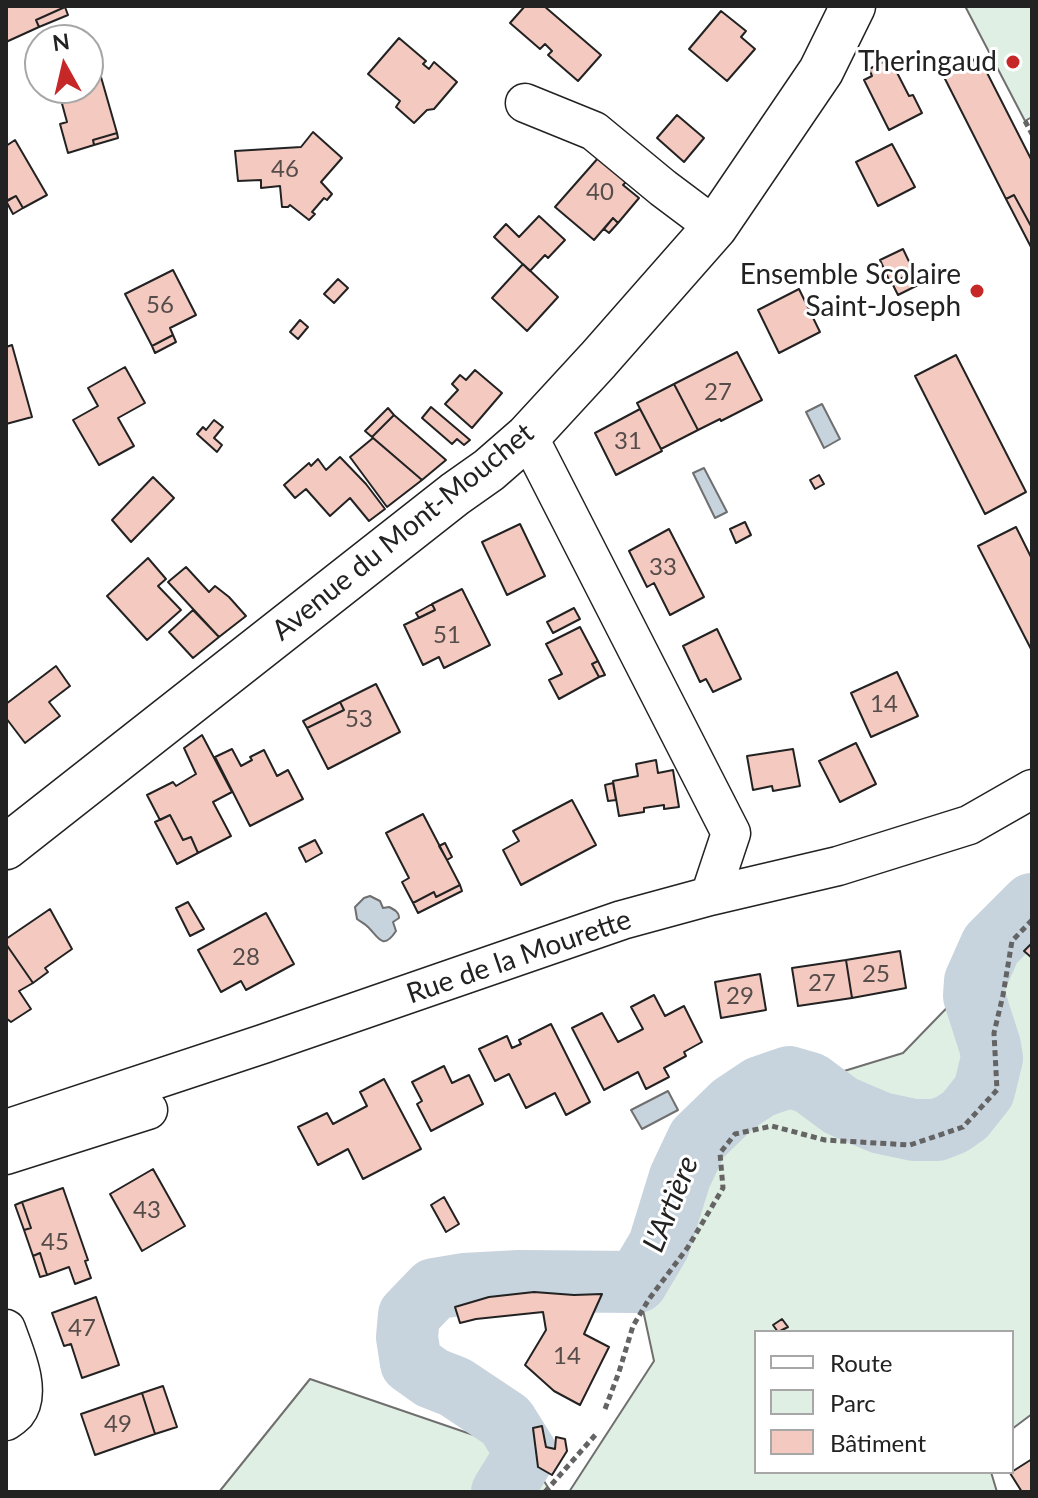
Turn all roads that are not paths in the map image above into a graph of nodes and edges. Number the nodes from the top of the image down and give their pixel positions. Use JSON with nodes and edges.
{"nodes":[{"id":1,"x":853,"y":6,"type":"edge"},
{"id":2,"x":525,"y":103,"type":"dead end"},
{"id":3,"x":715,"y":227,"type":"junction"},
{"id":4,"x":528,"y":436,"type":"junction"},
{"id":5,"x":1032,"y":789,"type":"edge"},
{"id":6,"x":6,"y":847,"type":"edge"},
{"id":7,"x":710,"y":896,"type":"junction"},
{"id":8,"x":148,"y":1110,"type":"dead end"},
{"id":9,"x":6,"y":1129,"type":"edge"},
{"id":10,"x":6,"y":1155,"type":"edge"},
{"id":11,"x":6,"y":1329,"type":"edge"},
{"id":12,"x":6,"y":1421,"type":"edge"}],
"edges":[{"from":1,"to":3,"type":"main road","name":"Avenue du Mont-Mouchet"},
{"from":2,"to":3,"type":"street"},
{"from":3,"to":4,"type":"main road","name":"Avenue du Mont-Mouchet"},
{"from":4,"to":6,"type":"main road","name":"Avenue du Mont-Mouchet"},
{"from":4,"to":7,"type":"street"},
{"from":5,"to":7,"type":"street","name":"Rue de la Mourette"},
{"from":7,"to":9,"type":"street","name":"Rue de la Mourette"},
{"from":8,"to":10,"type":"street"},
{"from":11,"to":12,"type":"street"}]}
